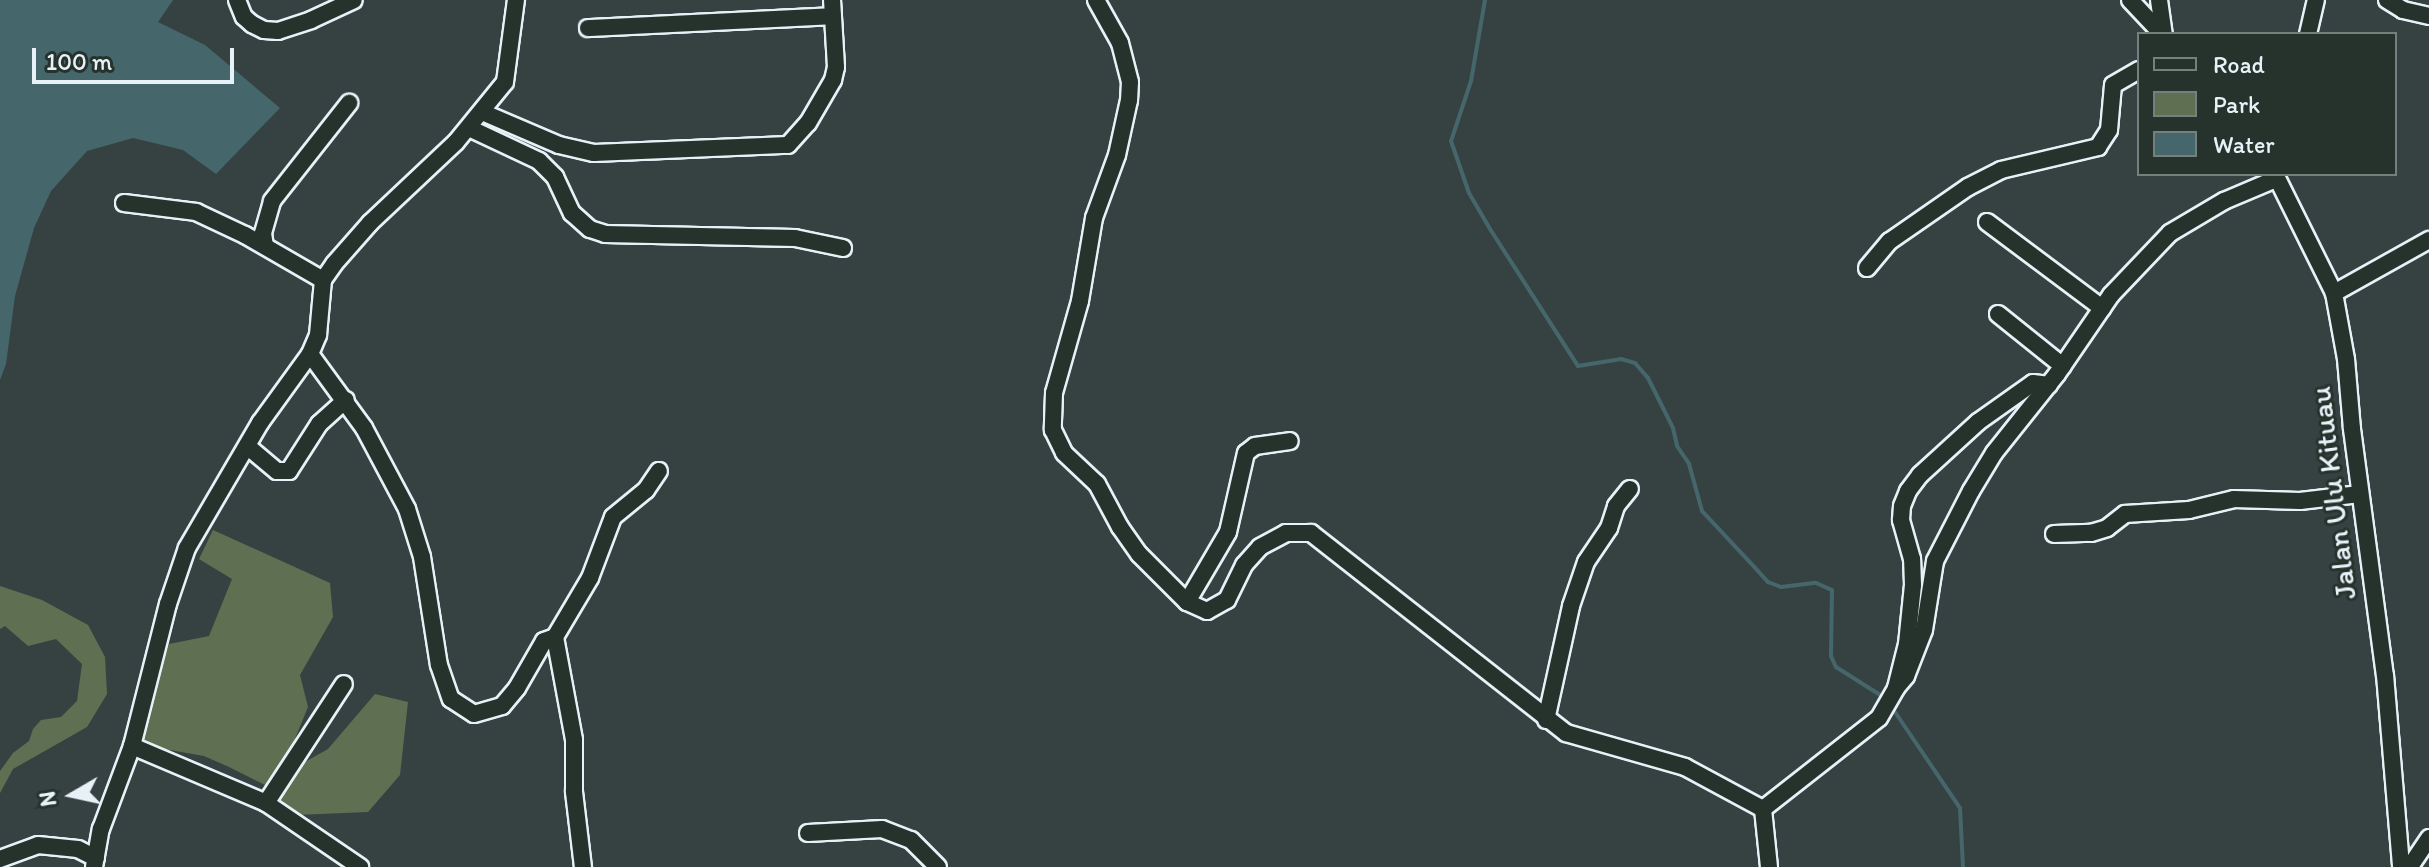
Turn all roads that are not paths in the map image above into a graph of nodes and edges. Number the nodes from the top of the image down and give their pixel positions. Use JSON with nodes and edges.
{"nodes":[{"id":1,"x":237,"y":0,"type":"edge"},
{"id":2,"x":354,"y":0,"type":"edge"},
{"id":3,"x":516,"y":0,"type":"edge"},
{"id":4,"x":1096,"y":0,"type":"edge"},
{"id":5,"x":2130,"y":0,"type":"edge"},
{"id":6,"x":2159,"y":0,"type":"edge"},
{"id":7,"x":2316,"y":0,"type":"edge"},
{"id":8,"x":2387,"y":0,"type":"edge"},
{"id":9,"x":832,"y":8,"type":"edge"},
{"id":10,"x":2429,"y":16,"type":"edge"},
{"id":11,"x":588,"y":28,"type":"dead end"},
{"id":12,"x":2161,"y":32,"type":"edge"},
{"id":13,"x":2163,"y":32,"type":"edge"},
{"id":14,"x":2308,"y":32,"type":"edge"},
{"id":15,"x":2137,"y":71,"type":"edge"},
{"id":16,"x":349,"y":103,"type":"dead end"},
{"id":17,"x":482,"y":112,"type":"junction"},
{"id":18,"x":469,"y":128,"type":"junction"},
{"id":19,"x":2276,"y":177,"type":"edge"},
{"id":20,"x":124,"y":203,"type":"dead end"},
{"id":21,"x":1987,"y":222,"type":"dead end"},
{"id":22,"x":2429,"y":240,"type":"edge"},
{"id":23,"x":265,"y":246,"type":"junction"},
{"id":24,"x":843,"y":248,"type":"dead end"},
{"id":25,"x":1867,"y":268,"type":"dead end"},
{"id":26,"x":323,"y":280,"type":"junction"},
{"id":27,"x":2334,"y":293,"type":"junction"},
{"id":28,"x":2102,"y":308,"type":"junction"},
{"id":29,"x":1998,"y":314,"type":"dead end"},
{"id":30,"x":310,"y":354,"type":"junction"},
{"id":31,"x":2063,"y":366,"type":"junction"},
{"id":32,"x":2049,"y":385,"type":"junction"},
{"id":33,"x":346,"y":400,"type":"junction"},
{"id":34,"x":1290,"y":441,"type":"dead end"},
{"id":35,"x":247,"y":446,"type":"junction"},
{"id":36,"x":659,"y":471,"type":"dead end"},
{"id":37,"x":1630,"y":489,"type":"dead end"},
{"id":38,"x":2360,"y":494,"type":"junction"},
{"id":39,"x":2054,"y":534,"type":"dead end"},
{"id":40,"x":1912,"y":559,"type":"junction"},
{"id":41,"x":1930,"y":583,"type":"junction"},
{"id":42,"x":1187,"y":602,"type":"junction"},
{"id":43,"x":555,"y":637,"type":"junction"},
{"id":44,"x":344,"y":684,"type":"dead end"},
{"id":45,"x":1896,"y":688,"type":"junction"},
{"id":46,"x":1546,"y":720,"type":"junction"},
{"id":47,"x":132,"y":746,"type":"junction"},
{"id":48,"x":266,"y":803,"type":"junction"},
{"id":49,"x":1763,"y":809,"type":"junction"},
{"id":50,"x":808,"y":833,"type":"dead end"},
{"id":51,"x":2429,"y":838,"type":"edge"},
{"id":52,"x":0,"y":859,"type":"edge"},
{"id":53,"x":95,"y":863,"type":"edge"},
{"id":54,"x":2410,"y":866,"type":"edge"},
{"id":55,"x":360,"y":867,"type":"edge"},
{"id":56,"x":583,"y":867,"type":"edge"},
{"id":57,"x":938,"y":867,"type":"edge"},
{"id":58,"x":1769,"y":867,"type":"edge"}],
"edges":[{"from":1,"to":2,"type":"street"},
{"from":3,"to":17,"type":"street"},
{"from":4,"to":42,"type":"street"},
{"from":5,"to":12,"type":"street"},
{"from":6,"to":13,"type":"street"},
{"from":7,"to":14,"type":"street"},
{"from":8,"to":10,"type":"street"},
{"from":9,"to":11,"type":"street"},
{"from":9,"to":17,"type":"street"},
{"from":15,"to":25,"type":"street"},
{"from":16,"to":23,"type":"street"},
{"from":17,"to":18,"type":"street"},
{"from":18,"to":24,"type":"street"},
{"from":18,"to":26,"type":"street"},
{"from":19,"to":27,"type":"street","name":"Jalan Ulu Kituau"},
{"from":19,"to":28,"type":"street"},
{"from":20,"to":23,"type":"street"},
{"from":21,"to":28,"type":"street"},
{"from":22,"to":27,"type":"street"},
{"from":23,"to":26,"type":"street"},
{"from":26,"to":30,"type":"street"},
{"from":27,"to":38,"type":"street","name":"Jalan Ulu Kituau"},
{"from":28,"to":31,"type":"street"},
{"from":29,"to":31,"type":"street"},
{"from":30,"to":33,"type":"street"},
{"from":30,"to":35,"type":"street"},
{"from":31,"to":32,"type":"street"},
{"from":32,"to":40,"type":"street"},
{"from":32,"to":41,"type":"street"},
{"from":33,"to":35,"type":"street"},
{"from":33,"to":43,"type":"street"},
{"from":34,"to":42,"type":"street"},
{"from":35,"to":47,"type":"street"},
{"from":36,"to":43,"type":"street"},
{"from":37,"to":46,"type":"street"},
{"from":38,"to":39,"type":"street"},
{"from":38,"to":54,"type":"street","name":"Jalan Ulu Kituau"},
{"from":40,"to":41,"type":"street"},
{"from":40,"to":45,"type":"street"},
{"from":41,"to":45,"type":"street"},
{"from":42,"to":46,"type":"street"},
{"from":43,"to":56,"type":"street"},
{"from":44,"to":48,"type":"street"},
{"from":45,"to":49,"type":"street"},
{"from":46,"to":49,"type":"street"},
{"from":47,"to":48,"type":"street"},
{"from":47,"to":53,"type":"street"},
{"from":48,"to":55,"type":"street"},
{"from":49,"to":58,"type":"street"},
{"from":50,"to":57,"type":"street"},
{"from":51,"to":54,"type":"street"},
{"from":52,"to":53,"type":"street"}]}
